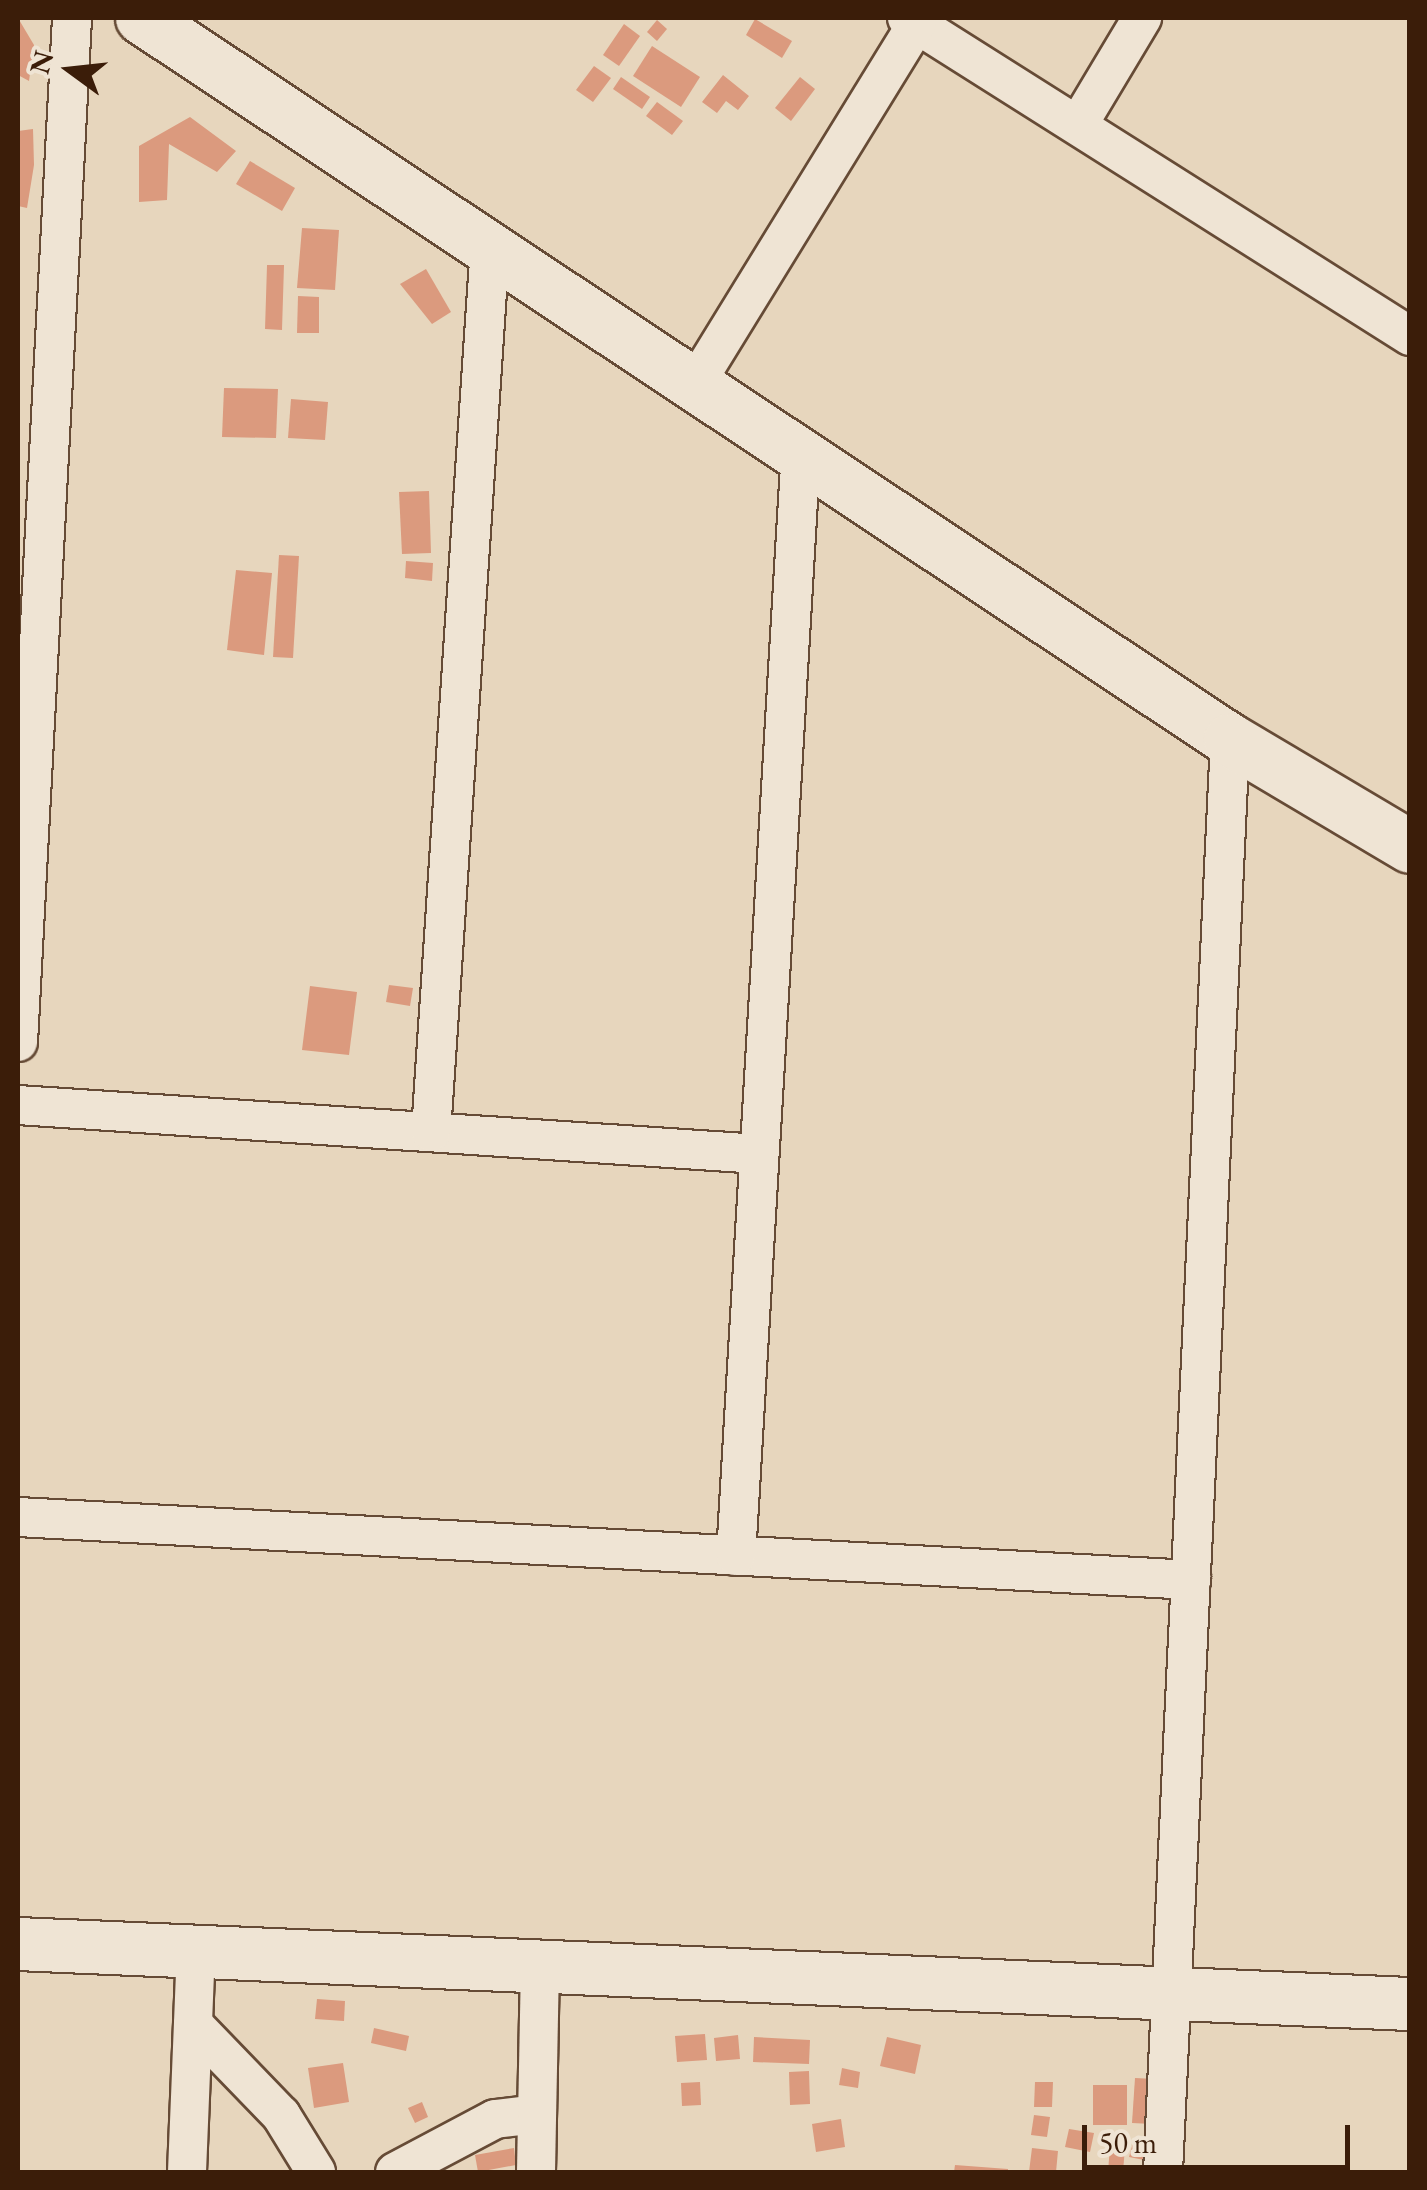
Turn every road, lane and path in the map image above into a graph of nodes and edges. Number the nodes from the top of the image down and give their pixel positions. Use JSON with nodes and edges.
{"nodes":[{"id":1,"x":72,"y":18,"type":"edge"},
{"id":2,"x":142,"y":18,"type":"edge"},
{"id":3,"x":1142,"y":18,"type":"edge"},
{"id":4,"x":912,"y":21,"type":"edge"},
{"id":5,"x":1078,"y":125,"type":"junction"},
{"id":6,"x":490,"y":245,"type":"junction"},
{"id":7,"x":1410,"y":336,"type":"edge"},
{"id":8,"x":698,"y":381,"type":"junction"},
{"id":9,"x":801,"y":448,"type":"junction"},
{"id":10,"x":1230,"y":740,"type":"junction"},
{"id":11,"x":25,"y":772,"type":"edge"},
{"id":12,"x":1410,"y":847,"type":"edge"},
{"id":13,"x":18,"y":1042,"type":"edge"},
{"id":14,"x":18,"y":1105,"type":"edge"},
{"id":15,"x":431,"y":1132,"type":"junction"},
{"id":16,"x":759,"y":1154,"type":"junction"},
{"id":17,"x":18,"y":1516,"type":"edge"},
{"id":18,"x":736,"y":1556,"type":"junction"},
{"id":19,"x":1190,"y":1580,"type":"junction"},
{"id":20,"x":18,"y":1944,"type":"edge"},
{"id":21,"x":196,"y":1948,"type":"junction"},
{"id":22,"x":540,"y":1964,"type":"junction"},
{"id":23,"x":1171,"y":1993,"type":"junction"},
{"id":24,"x":1410,"y":2004,"type":"edge"},
{"id":25,"x":193,"y":2024,"type":"junction"},
{"id":26,"x":537,"y":2114,"type":"junction"},
{"id":27,"x":187,"y":2172,"type":"edge"},
{"id":28,"x":316,"y":2172,"type":"edge"},
{"id":29,"x":395,"y":2172,"type":"edge"},
{"id":30,"x":536,"y":2172,"type":"edge"},
{"id":31,"x":1163,"y":2172,"type":"edge"}],
"edges":[{"from":1,"to":11,"type":"street"},
{"from":2,"to":6,"type":"street"},
{"from":3,"to":5,"type":"street"},
{"from":4,"to":5,"type":"street"},
{"from":4,"to":8,"type":"street"},
{"from":5,"to":7,"type":"street"},
{"from":6,"to":8,"type":"street"},
{"from":6,"to":15,"type":"street"},
{"from":8,"to":9,"type":"street"},
{"from":9,"to":10,"type":"street"},
{"from":9,"to":16,"type":"street"},
{"from":10,"to":12,"type":"street"},
{"from":10,"to":19,"type":"street"},
{"from":11,"to":13,"type":"street"},
{"from":14,"to":15,"type":"street"},
{"from":15,"to":16,"type":"street"},
{"from":16,"to":18,"type":"street"},
{"from":17,"to":18,"type":"street"},
{"from":18,"to":19,"type":"street"},
{"from":19,"to":23,"type":"street"},
{"from":20,"to":21,"type":"street"},
{"from":21,"to":22,"type":"street"},
{"from":21,"to":25,"type":"street"},
{"from":22,"to":23,"type":"street"},
{"from":22,"to":26,"type":"street"},
{"from":23,"to":24,"type":"street"},
{"from":23,"to":31,"type":"street"},
{"from":25,"to":27,"type":"street"},
{"from":25,"to":28,"type":"street"},
{"from":26,"to":29,"type":"street"},
{"from":26,"to":30,"type":"street"}]}
